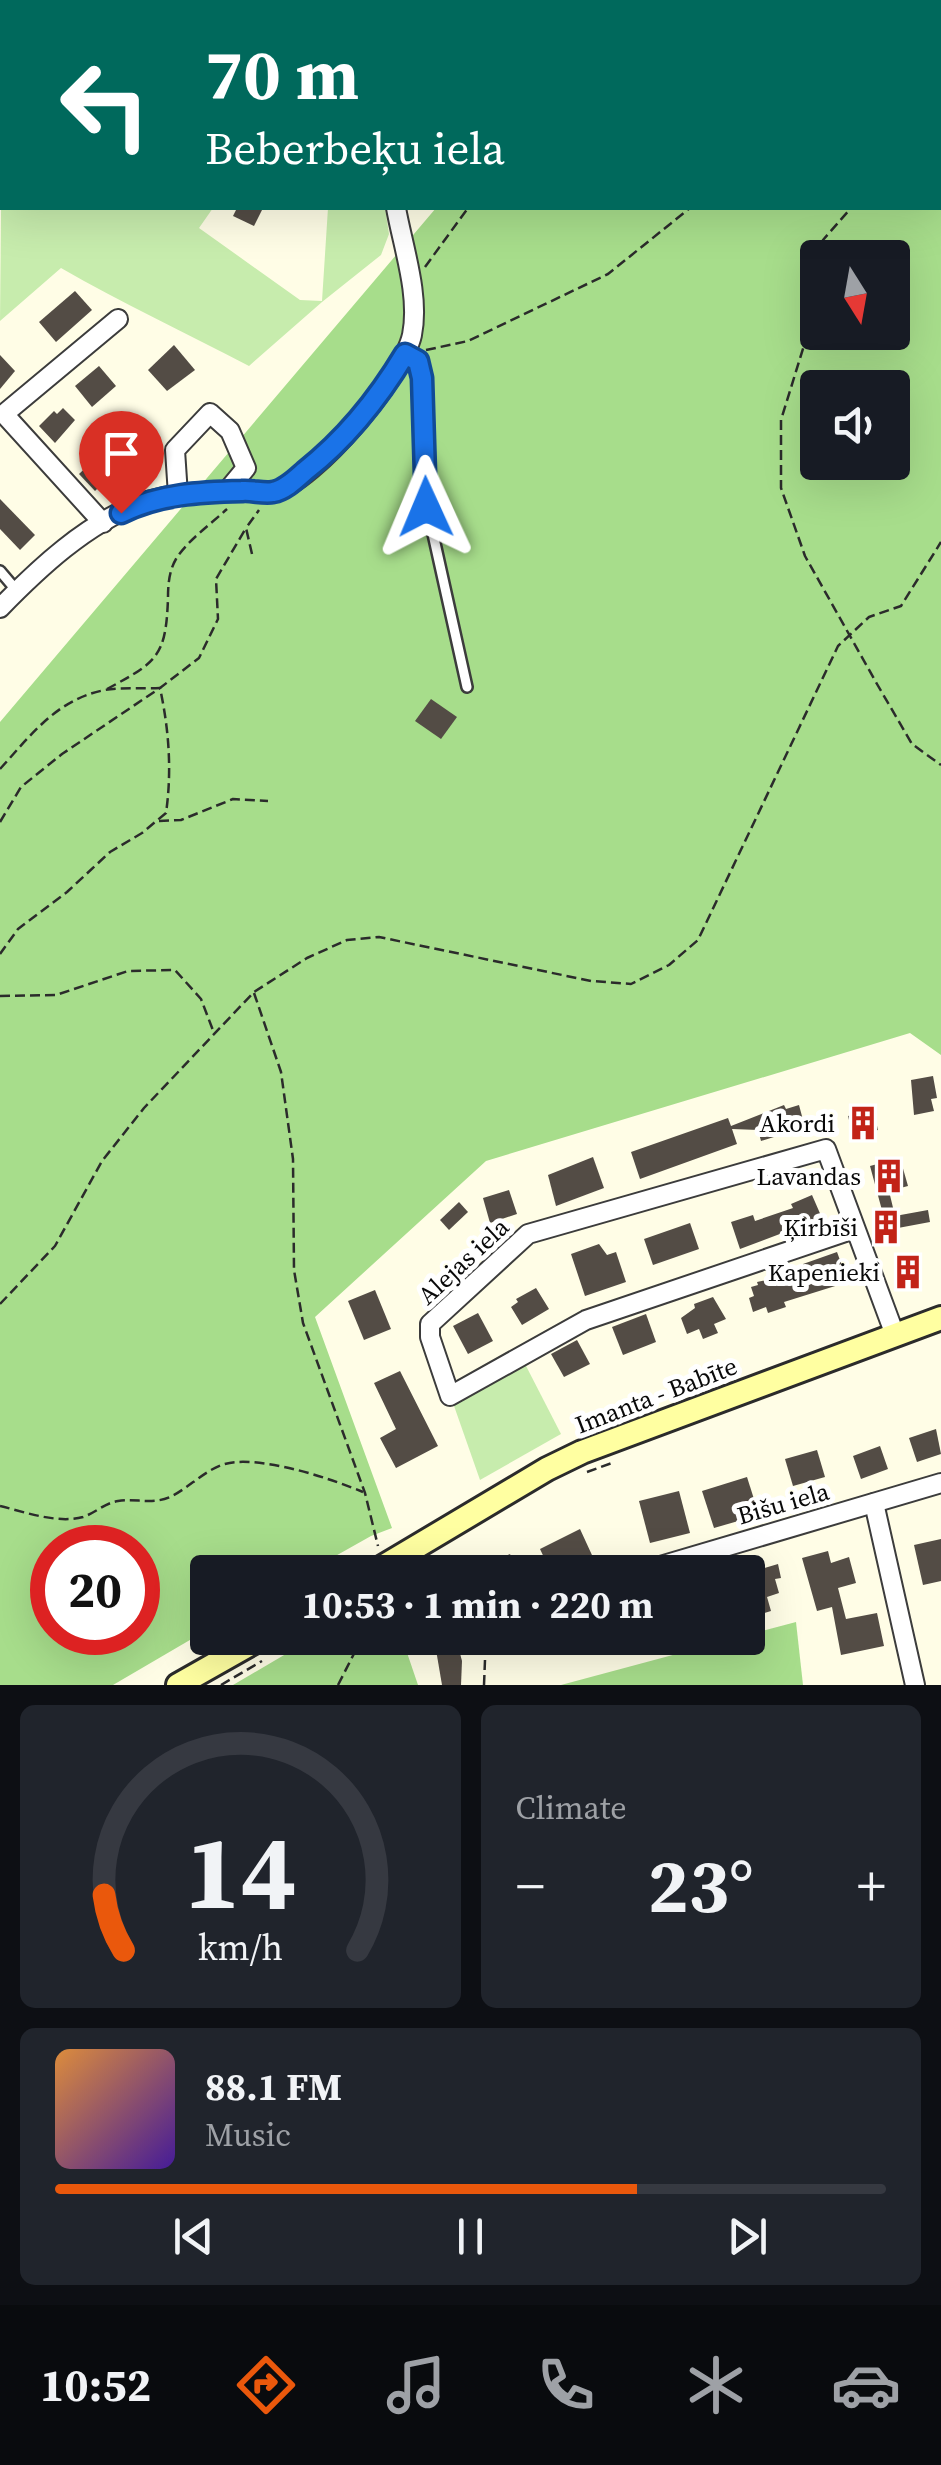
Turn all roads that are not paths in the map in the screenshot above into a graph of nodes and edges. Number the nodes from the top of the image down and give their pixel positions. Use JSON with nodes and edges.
{"nodes":[{"id":1,"x":396,"y":210,"type":"edge"},
{"id":2,"x":118,"y":319,"type":"dead end"},
{"id":3,"x":405,"y":354,"type":"junction"},
{"id":4,"x":236,"y":491,"type":"junction"},
{"id":5,"x":178,"y":495,"type":"junction"},
{"id":6,"x":103,"y":522,"type":"junction"},
{"id":7,"x":0,"y":571,"type":"edge"},
{"id":8,"x":17,"y":591,"type":"junction"},
{"id":9,"x":0,"y":608,"type":"edge"},
{"id":10,"x":467,"y":687,"type":"dead end"},
{"id":11,"x":854,"y":1229,"type":"junction"},
{"id":12,"x":941,"y":1318,"type":"edge"},
{"id":13,"x":895,"y":1335,"type":"junction"},
{"id":14,"x":941,"y":1483,"type":"edge"},
{"id":15,"x":874,"y":1503,"type":"junction"},
{"id":16,"x":403,"y":1555,"type":"edge"},
{"id":17,"x":698,"y":1555,"type":"edge"},
{"id":18,"x":231,"y":1655,"type":"edge"},
{"id":19,"x":178,"y":1685,"type":"edge"},
{"id":20,"x":915,"y":1685,"type":"edge"}],
"edges":[{"from":1,"to":3,"type":"street"},
{"from":2,"to":6,"type":"street"},
{"from":3,"to":4,"type":"street"},
{"from":3,"to":10,"type":"lane"},
{"from":4,"to":5,"type":"street"},
{"from":4,"to":5,"type":"street"},
{"from":5,"to":6,"type":"street"},
{"from":6,"to":8,"type":"street"},
{"from":7,"to":8,"type":"lane"},
{"from":8,"to":9,"type":"street"},
{"from":11,"to":11,"type":"street","name":"Alejas iela"},
{"from":11,"to":13,"type":"street"},
{"from":12,"to":13,"type":"main road","name":"Imanta - Babīte"},
{"from":13,"to":16,"type":"main road","name":"Imanta - Babīte"},
{"from":14,"to":15,"type":"street","name":"Bišu iela"},
{"from":15,"to":17,"type":"street","name":"Bišu iela"},
{"from":15,"to":20,"type":"street"},
{"from":18,"to":19,"type":"main road"}]}
